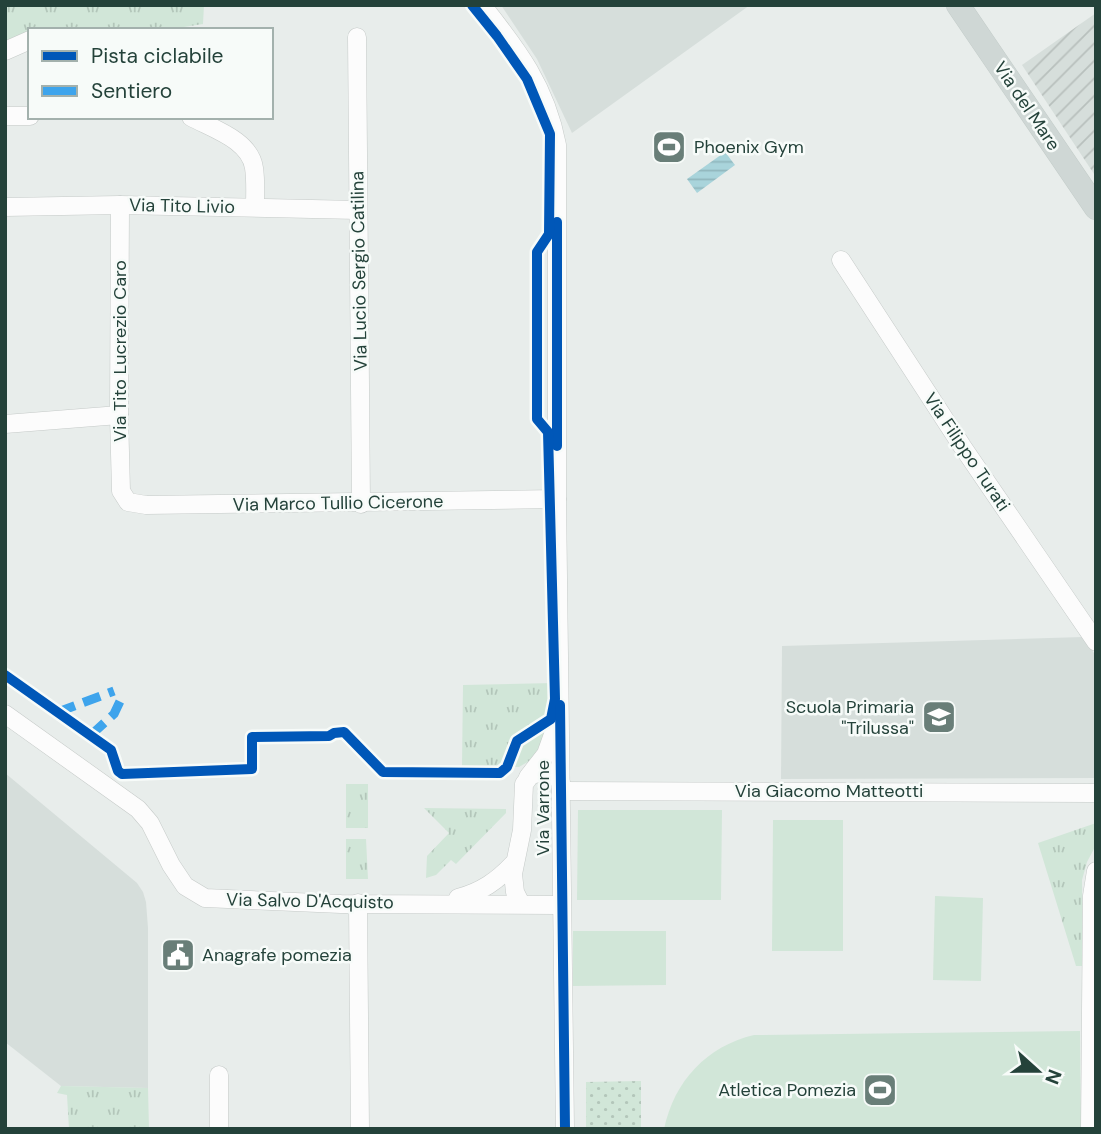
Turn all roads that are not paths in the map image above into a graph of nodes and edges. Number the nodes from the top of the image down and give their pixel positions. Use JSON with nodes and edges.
{"nodes":[{"id":1,"x":482,"y":5,"type":"edge"},
{"id":2,"x":958,"y":5,"type":"edge"},
{"id":3,"x":357,"y":37,"type":"dead end"},
{"id":4,"x":28,"y":41,"type":"edge"},
{"id":5,"x":5,"y":51,"type":"edge"},
{"id":6,"x":5,"y":116,"type":"edge"},
{"id":7,"x":28,"y":116,"type":"edge"},
{"id":8,"x":194,"y":119,"type":"edge"},
{"id":9,"x":120,"y":205,"type":"junction"},
{"id":10,"x":5,"y":206,"type":"edge"},
{"id":11,"x":255,"y":207,"type":"junction"},
{"id":12,"x":1096,"y":208,"type":"edge"},
{"id":13,"x":358,"y":210,"type":"junction"},
{"id":14,"x":841,"y":261,"type":"dead end"},
{"id":15,"x":119,"y":415,"type":"junction"},
{"id":16,"x":5,"y":424,"type":"edge"},
{"id":17,"x":123,"y":496,"type":"joint"},
{"id":18,"x":557,"y":499,"type":"junction"},
{"id":19,"x":361,"y":504,"type":"junction"},
{"id":20,"x":1096,"y":642,"type":"edge"},
{"id":21,"x":560,"y":705,"type":"junction"},
{"id":22,"x":5,"y":714,"type":"edge"},
{"id":23,"x":526,"y":778,"type":"junction"},
{"id":24,"x":561,"y":787,"type":"junction"},
{"id":25,"x":1096,"y":793,"type":"edge"},
{"id":26,"x":513,"y":864,"type":"junction"},
{"id":27,"x":1096,"y":871,"type":"edge"},
{"id":28,"x":441,"y":903,"type":"junction"},
{"id":29,"x":358,"y":904,"type":"junction"},
{"id":30,"x":521,"y":904,"type":"junction"},
{"id":31,"x":561,"y":905,"type":"junction"},
{"id":32,"x":219,"y":1074,"type":"dead end"},
{"id":33,"x":1093,"y":1089,"type":"edge"},
{"id":34,"x":219,"y":1129,"type":"edge"},
{"id":35,"x":360,"y":1129,"type":"edge"},
{"id":36,"x":565,"y":1129,"type":"edge"},
{"id":37,"x":1090,"y":1129,"type":"edge"}],
"edges":[{"from":1,"to":18,"type":"street","name":"Via Varrone"},
{"from":2,"to":12,"type":"main road","name":"Via del Mare"},
{"from":3,"to":13,"type":"street","name":"Via Lucio Sergio Catilina"},
{"from":4,"to":5,"type":"street"},
{"from":6,"to":7,"type":"street"},
{"from":8,"to":11,"type":"street"},
{"from":9,"to":10,"type":"street","name":"Via Tito Livio"},
{"from":9,"to":11,"type":"street","name":"Via Tito Livio"},
{"from":9,"to":15,"type":"street","name":"Via Tito Lucrezio Caro"},
{"from":11,"to":13,"type":"street","name":"Via Tito Livio"},
{"from":13,"to":19,"type":"street","name":"Via Lucio Sergio Catilina"},
{"from":14,"to":20,"type":"street","name":"Via Filippo Turati"},
{"from":15,"to":16,"type":"street"},
{"from":15,"to":17,"type":"street","name":"Via Tito Lucrezio Caro"},
{"from":17,"to":19,"type":"street","name":"Via Marco Tullio Cicerone"},
{"from":18,"to":19,"type":"street","name":"Via Marco Tullio Cicerone"},
{"from":18,"to":21,"type":"street","name":"Via Varrone"},
{"from":21,"to":23,"type":"street","name":"Via Varrone"},
{"from":21,"to":24,"type":"street","name":"Via Varrone"},
{"from":22,"to":29,"type":"street","name":"Via Salvo D'Acquisto"},
{"from":23,"to":24,"type":"street","name":"Via Giacomo Matteotti"},
{"from":23,"to":26,"type":"street"},
{"from":24,"to":25,"type":"street","name":"Via Giacomo Matteotti"},
{"from":24,"to":31,"type":"street","name":"Via Varrone"},
{"from":26,"to":28,"type":"street","name":"Via Salvo D'Acquisto"},
{"from":26,"to":30,"type":"street"},
{"from":27,"to":33,"type":"street"},
{"from":28,"to":29,"type":"street","name":"Via Salvo D'Acquisto"},
{"from":28,"to":30,"type":"street","name":"Via Salvo D'Acquisto"},
{"from":29,"to":35,"type":"street"},
{"from":30,"to":31,"type":"street","name":"Via Salvo D'Acquisto"},
{"from":31,"to":36,"type":"street","name":"Via Varrone"},
{"from":32,"to":34,"type":"street"},
{"from":33,"to":37,"type":"street"}]}
